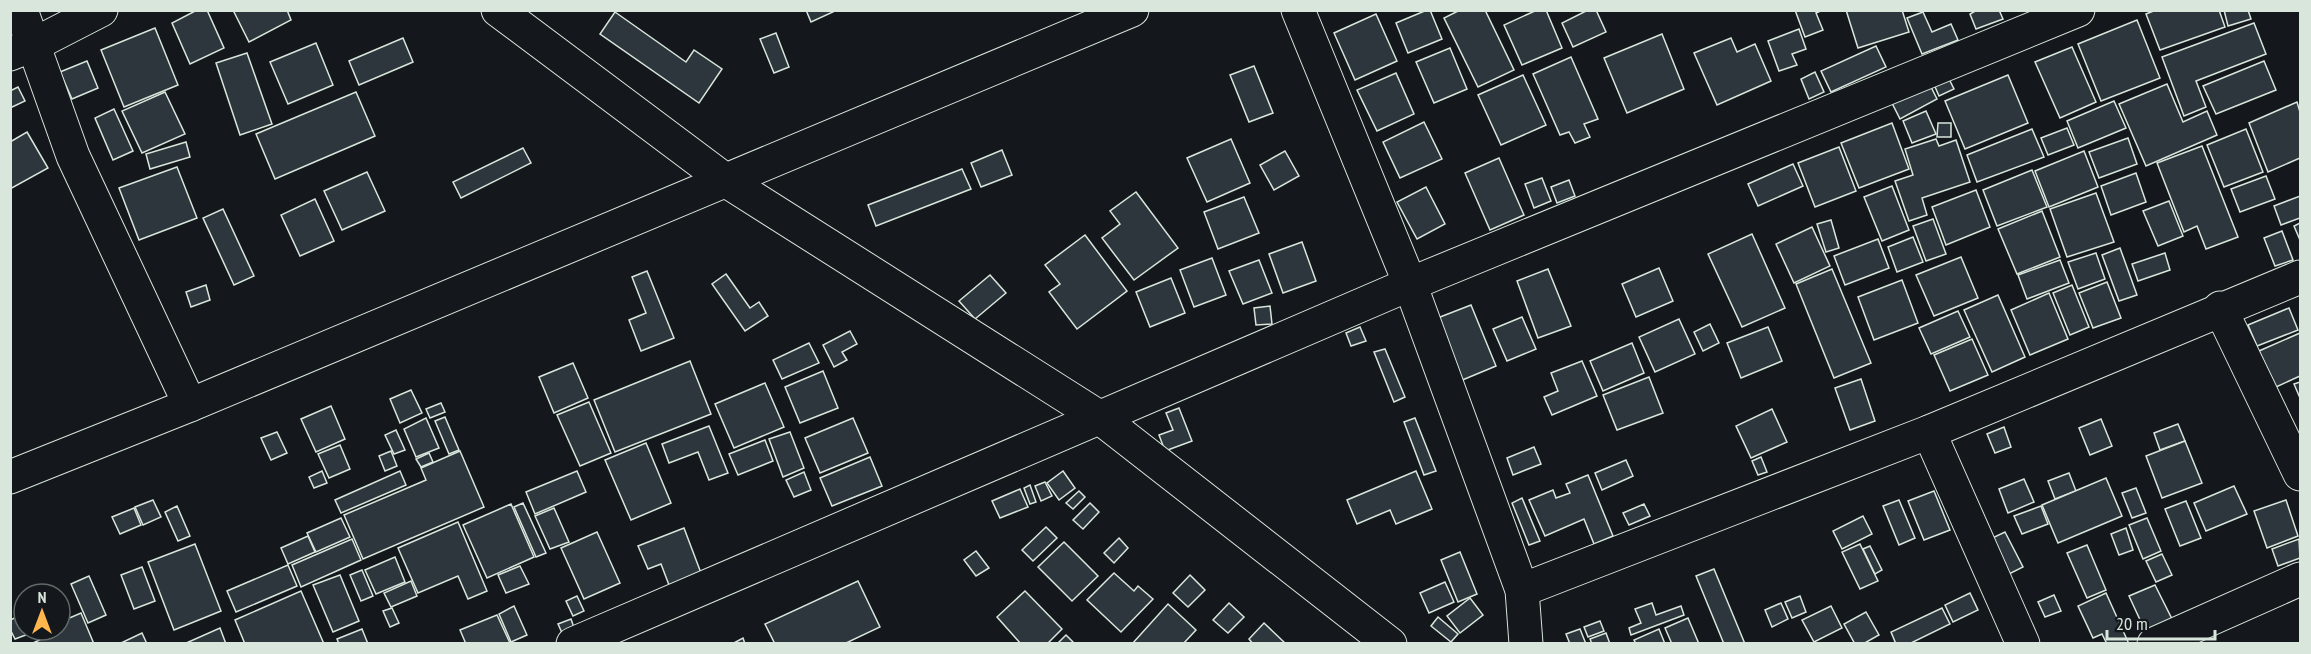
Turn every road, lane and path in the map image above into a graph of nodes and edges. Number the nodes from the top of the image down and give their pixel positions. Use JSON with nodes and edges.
{"nodes":[{"id":1,"x":21,"y":10,"type":"edge"},
{"id":2,"x":101,"y":10,"type":"edge"},
{"id":3,"x":498,"y":10,"type":"edge"},
{"id":4,"x":1132,"y":10,"type":"edge"},
{"id":5,"x":1298,"y":10,"type":"edge"},
{"id":6,"x":2078,"y":10,"type":"edge"},
{"id":7,"x":23,"y":49,"type":"edge"},
{"id":8,"x":725,"y":180,"type":"junction"},
{"id":9,"x":2301,"y":277,"type":"edge"},
{"id":10,"x":1410,"y":284,"type":"junction"},
{"id":11,"x":2220,"y":309,"type":"junction"},
{"id":12,"x":190,"y":405,"type":"junction"},
{"id":13,"x":1099,"y":417,"type":"junction"},
{"id":14,"x":1929,"y":432,"type":"junction"},
{"id":15,"x":2301,"y":474,"type":"edge"},
{"id":16,"x":10,"y":477,"type":"edge"},
{"id":17,"x":2301,"y":579,"type":"edge"},
{"id":18,"x":1522,"y":590,"type":"junction"},
{"id":19,"x":573,"y":644,"type":"edge"},
{"id":20,"x":1390,"y":644,"type":"edge"},
{"id":21,"x":1526,"y":644,"type":"edge"},
{"id":22,"x":2024,"y":644,"type":"edge"},
{"id":23,"x":2154,"y":644,"type":"edge"}],
"edges":[{"from":1,"to":7,"type":"street"},
{"from":2,"to":7,"type":"street"},
{"from":3,"to":8,"type":"street"},
{"from":4,"to":8,"type":"street"},
{"from":5,"to":10,"type":"street"},
{"from":6,"to":10,"type":"street"},
{"from":7,"to":12,"type":"street"},
{"from":8,"to":12,"type":"street"},
{"from":8,"to":13,"type":"street"},
{"from":9,"to":11,"type":"street"},
{"from":10,"to":13,"type":"street"},
{"from":10,"to":18,"type":"street"},
{"from":11,"to":14,"type":"street"},
{"from":11,"to":15,"type":"street"},
{"from":12,"to":16,"type":"street"},
{"from":13,"to":19,"type":"street"},
{"from":13,"to":20,"type":"street"},
{"from":14,"to":18,"type":"street"},
{"from":14,"to":22,"type":"street"},
{"from":17,"to":23,"type":"street"},
{"from":18,"to":21,"type":"street"}]}
